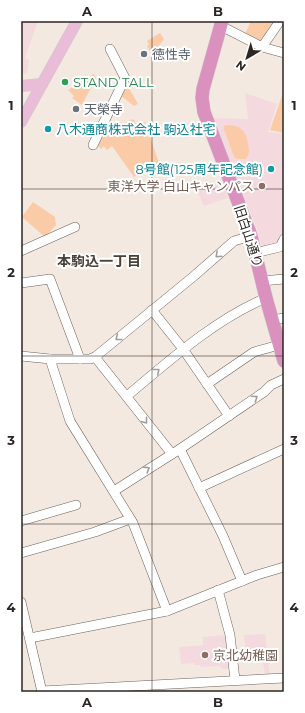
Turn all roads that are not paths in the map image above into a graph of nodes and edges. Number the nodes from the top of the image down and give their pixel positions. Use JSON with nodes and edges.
{"nodes":[{"id":1,"x":70,"y":21,"type":"edge"},
{"id":2,"x":77,"y":21,"type":"edge"},
{"id":3,"x":280,"y":21,"type":"edge"},
{"id":4,"x":221,"y":24,"type":"edge"},
{"id":5,"x":262,"y":47,"type":"junction"},
{"id":6,"x":110,"y":49,"type":"dead end"},
{"id":7,"x":284,"y":53,"type":"edge"},
{"id":8,"x":38,"y":85,"type":"junction"},
{"id":9,"x":21,"y":86,"type":"edge"},
{"id":10,"x":21,"y":109,"type":"edge"},
{"id":11,"x":21,"y":122,"type":"edge"},
{"id":12,"x":93,"y":145,"type":"dead end"},
{"id":13,"x":75,"y":227,"type":"dead end"},
{"id":14,"x":251,"y":236,"type":"junction"},
{"id":15,"x":284,"y":239,"type":"edge"},
{"id":16,"x":21,"y":251,"type":"edge"},
{"id":17,"x":255,"y":253,"type":"junction"},
{"id":18,"x":284,"y":279,"type":"edge"},
{"id":19,"x":262,"y":281,"type":"junction"},
{"id":20,"x":21,"y":283,"type":"edge"},
{"id":21,"x":266,"y":298,"type":"junction"},
{"id":22,"x":152,"y":310,"type":"junction"},
{"id":23,"x":278,"y":319,"type":"edge"},
{"id":24,"x":184,"y":349,"type":"junction"},
{"id":25,"x":282,"y":353,"type":"edge"},
{"id":26,"x":21,"y":356,"type":"edge"},
{"id":27,"x":95,"y":357,"type":"junction"},
{"id":28,"x":50,"y":359,"type":"junction"},
{"id":29,"x":80,"y":359,"type":"junction"},
{"id":30,"x":284,"y":379,"type":"edge"},
{"id":31,"x":207,"y":384,"type":"junction"},
{"id":32,"x":127,"y":396,"type":"junction"},
{"id":33,"x":229,"y":416,"type":"junction"},
{"id":34,"x":284,"y":449,"type":"edge"},
{"id":35,"x":176,"y":452,"type":"junction"},
{"id":36,"x":199,"y":488,"type":"junction"},
{"id":37,"x":114,"y":491,"type":"junction"},
{"id":38,"x":76,"y":505,"type":"dead end"},
{"id":39,"x":130,"y":519,"type":"junction"},
{"id":40,"x":21,"y":521,"type":"edge"},
{"id":41,"x":21,"y":553,"type":"edge"},
{"id":42,"x":284,"y":567,"type":"edge"},
{"id":43,"x":242,"y":581,"type":"junction"},
{"id":44,"x":218,"y":590,"type":"junction"},
{"id":45,"x":21,"y":602,"type":"edge"},
{"id":46,"x":167,"y":611,"type":"junction"},
{"id":47,"x":30,"y":638,"type":"junction"},
{"id":48,"x":284,"y":678,"type":"edge"},
{"id":49,"x":235,"y":680,"type":"junction"},
{"id":50,"x":42,"y":691,"type":"edge"}],
"edges":[{"from":1,"to":8,"type":"main road"},
{"from":2,"to":8,"type":"main road"},
{"from":3,"to":5,"type":"street"},
{"from":4,"to":5,"type":"street"},
{"from":4,"to":14,"type":"highway","name":"旧白山通り"},
{"from":5,"to":7,"type":"street"},
{"from":6,"to":12,"type":"street"},
{"from":8,"to":9,"type":"main road"},
{"from":8,"to":10,"type":"main road"},
{"from":8,"to":11,"type":"main road"},
{"from":13,"to":16,"type":"street"},
{"from":14,"to":17,"type":"highway","name":"旧白山通り"},
{"from":14,"to":22,"type":"street","one_way":true},
{"from":15,"to":17,"type":"street"},
{"from":17,"to":19,"type":"highway","name":"旧白山通り"},
{"from":18,"to":19,"type":"street"},
{"from":19,"to":21,"type":"highway","name":"旧白山通り"},
{"from":20,"to":29,"type":"street"},
{"from":21,"to":23,"type":"highway","name":"旧白山通り"},
{"from":21,"to":24,"type":"street"},
{"from":22,"to":24,"type":"street"},
{"from":22,"to":27,"type":"street","one_way":true},
{"from":23,"to":25,"type":"highway","name":"旧白山通り"},
{"from":24,"to":31,"type":"street"},
{"from":32,"to":24,"type":"street","one_way":true},
{"from":25,"to":31,"type":"street"},
{"from":26,"to":28,"type":"street"},
{"from":27,"to":29,"type":"street"},
{"from":27,"to":32,"type":"street"},
{"from":28,"to":29,"type":"street"},
{"from":28,"to":37,"type":"street"},
{"from":33,"to":30,"type":"street","one_way":true},
{"from":31,"to":33,"type":"street"},
{"from":32,"to":35,"type":"street","one_way":true},
{"from":33,"to":35,"type":"street"},
{"from":34,"to":36,"type":"street"},
{"from":35,"to":36,"type":"street"},
{"from":37,"to":35,"type":"street","one_way":true},
{"from":36,"to":43,"type":"street"},
{"from":37,"to":39,"type":"street"},
{"from":38,"to":40,"type":"street"},
{"from":39,"to":41,"type":"street"},
{"from":39,"to":46,"type":"street"},
{"from":42,"to":43,"type":"street"},
{"from":43,"to":44,"type":"street"},
{"from":44,"to":46,"type":"street"},
{"from":44,"to":49,"type":"street"},
{"from":45,"to":47,"type":"street"},
{"from":46,"to":47,"type":"street"},
{"from":47,"to":50,"type":"street"},
{"from":48,"to":49,"type":"street"},
{"from":49,"to":50,"type":"street"}]}
